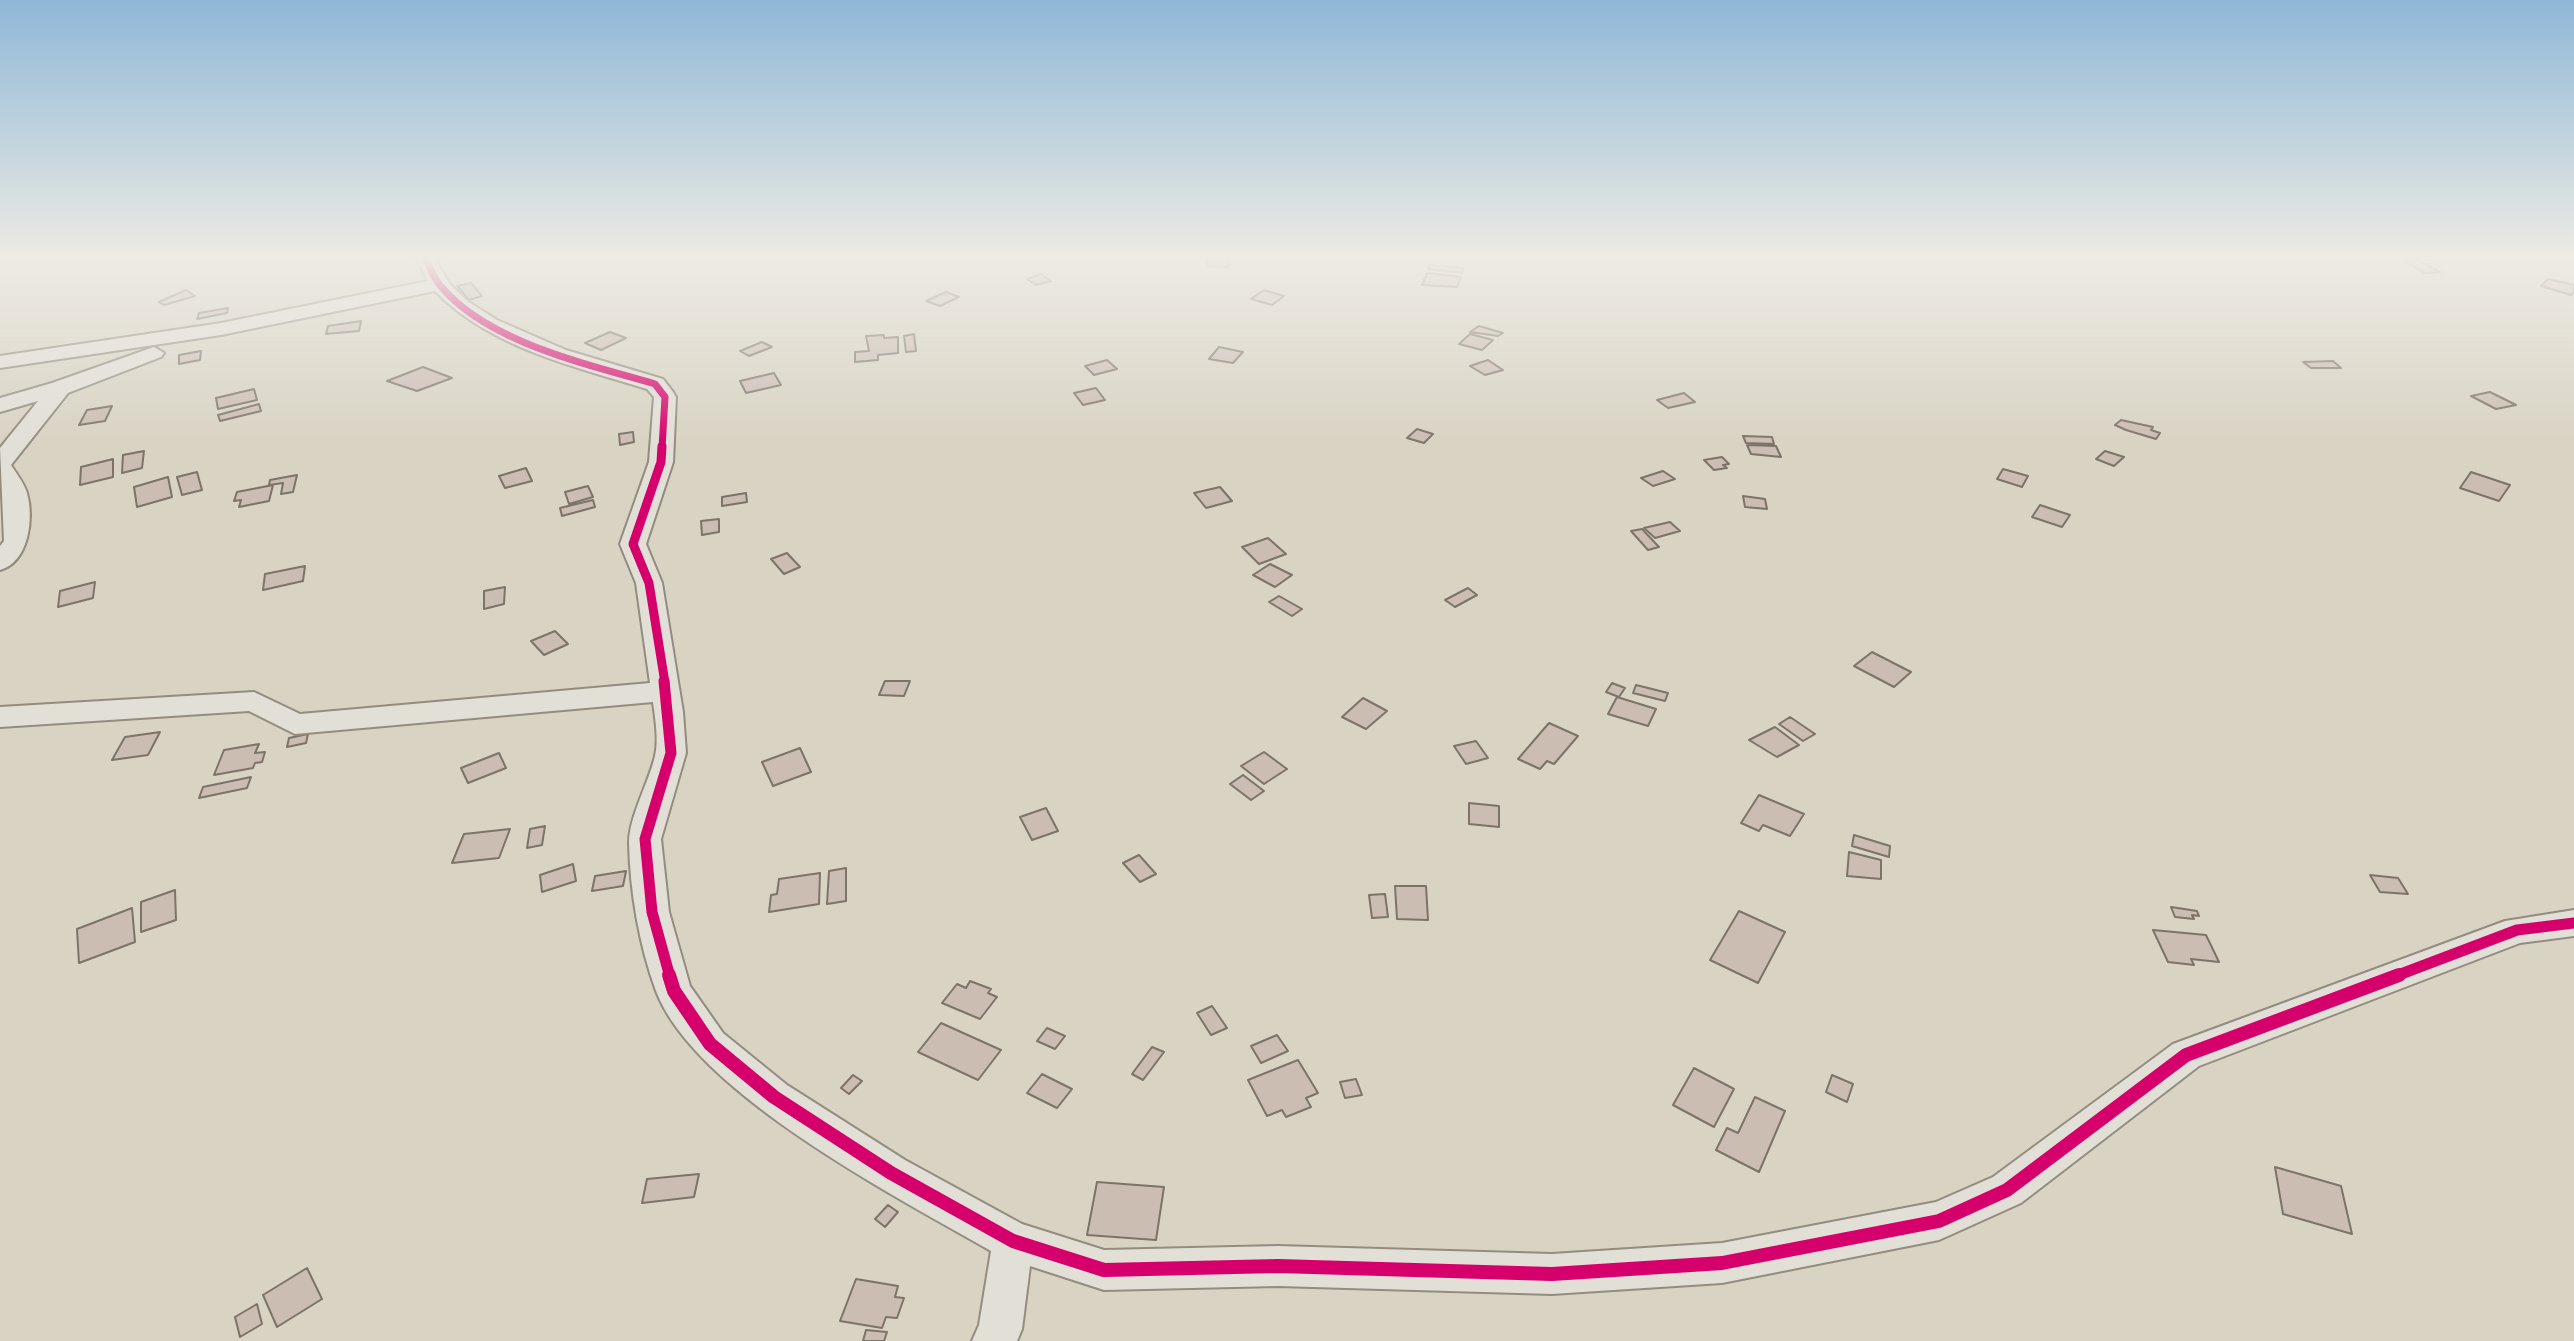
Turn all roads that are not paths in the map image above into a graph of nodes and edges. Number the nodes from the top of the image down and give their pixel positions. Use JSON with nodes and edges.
{"nodes":[{"id":1,"x":278,"y":320,"type":"edge"},
{"id":2,"x":482,"y":320,"type":"edge"},
{"id":3,"x":211,"y":331,"type":"junction"},
{"id":4,"x":0,"y":362,"type":"edge"},
{"id":5,"x":60,"y":388,"type":"junction"},
{"id":6,"x":0,"y":405,"type":"edge"},
{"id":7,"x":0,"y":464,"type":"edge"},
{"id":8,"x":0,"y":562,"type":"edge"},
{"id":9,"x":666,"y":691,"type":"junction"},
{"id":10,"x":0,"y":717,"type":"edge"},
{"id":11,"x":2574,"y":923,"type":"edge"},
{"id":12,"x":1013,"y":1241,"type":"junction"},
{"id":13,"x":994,"y":1341,"type":"edge"}],
"edges":[{"from":1,"to":3,"type":"street"},
{"from":2,"to":9,"type":"street"},
{"from":3,"to":4,"type":"street"},
{"from":3,"to":5,"type":"street"},
{"from":5,"to":6,"type":"street"},
{"from":5,"to":7,"type":"street"},
{"from":7,"to":8,"type":"street"},
{"from":9,"to":10,"type":"street"},
{"from":9,"to":12,"type":"street"},
{"from":11,"to":12,"type":"street"},
{"from":12,"to":13,"type":"street"}]}
